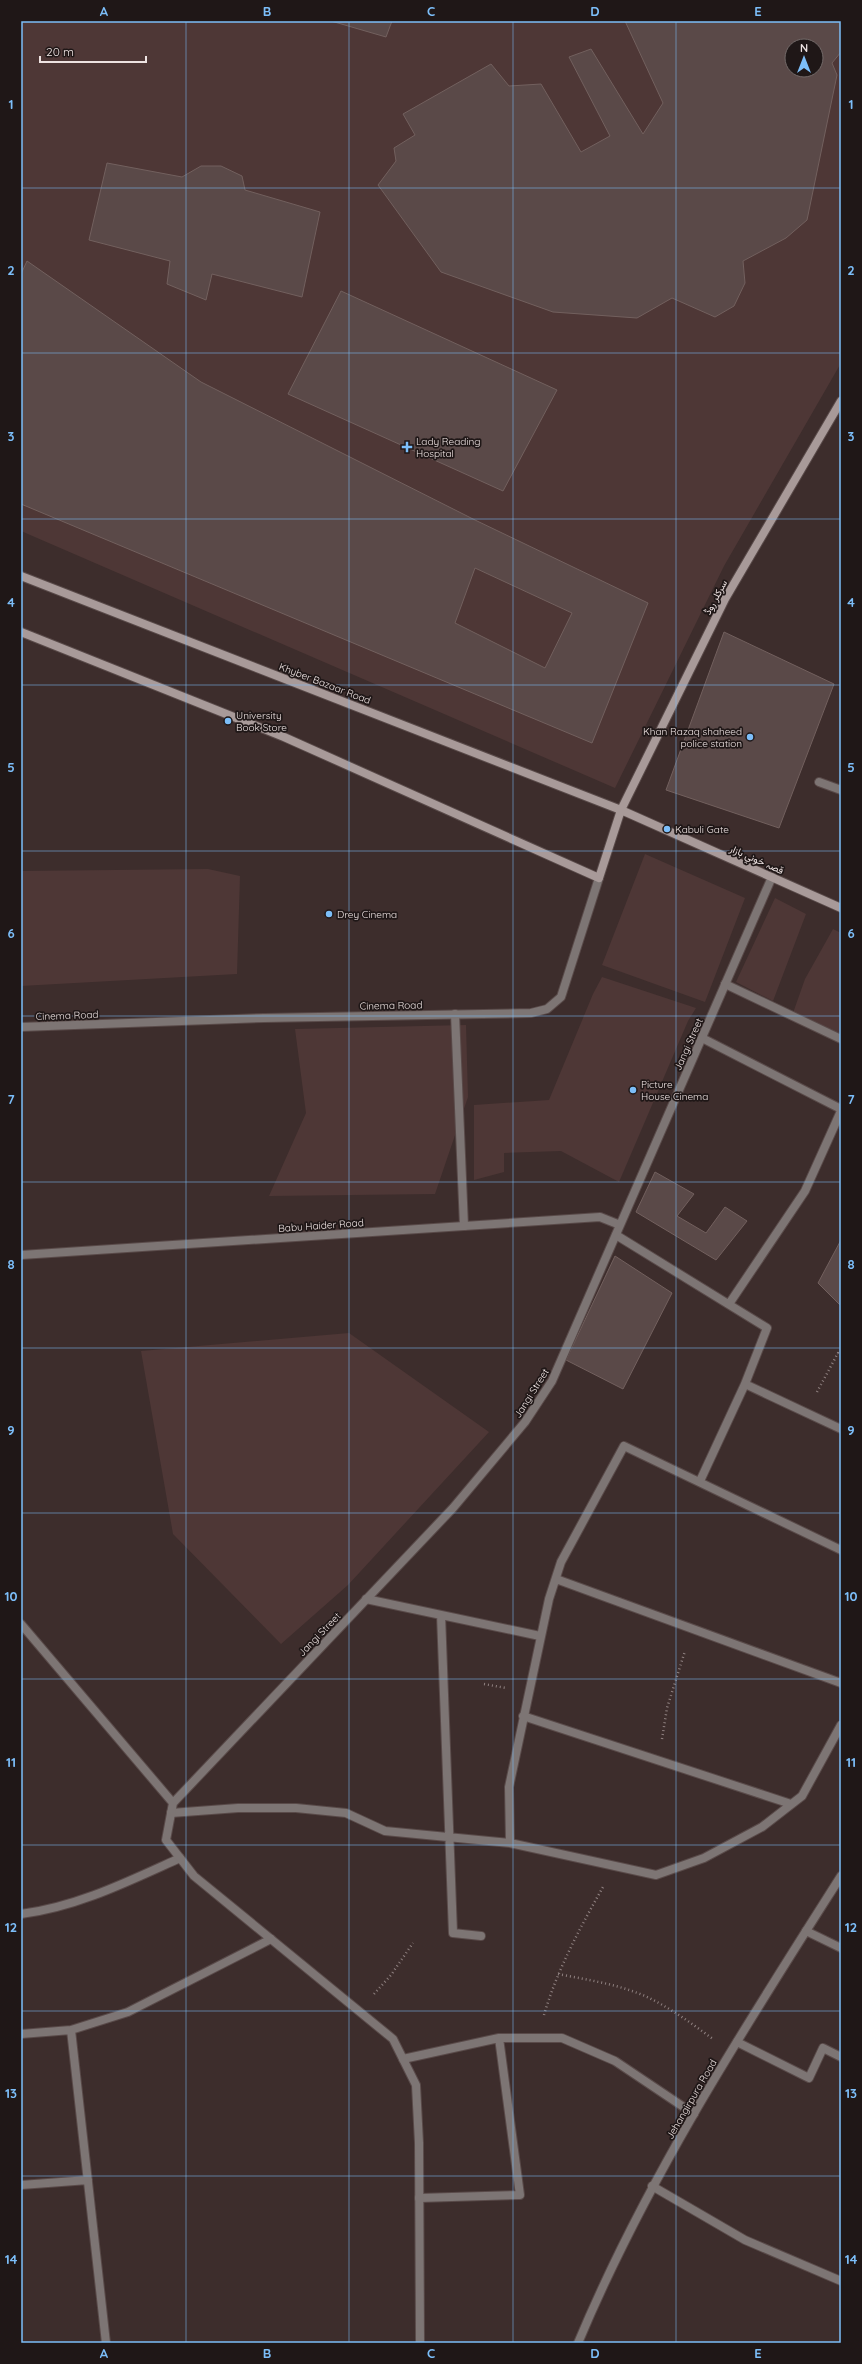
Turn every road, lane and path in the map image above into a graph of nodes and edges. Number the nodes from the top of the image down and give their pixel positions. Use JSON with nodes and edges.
{"nodes":[{"id":1,"x":841,"y":401,"type":"edge"},
{"id":2,"x":21,"y":576,"type":"edge"},
{"id":3,"x":21,"y":632,"type":"edge"},
{"id":4,"x":819,"y":782,"type":"dead end"},
{"id":5,"x":841,"y":790,"type":"edge"},
{"id":6,"x":621,"y":810,"type":"junction"},
{"id":7,"x":772,"y":877,"type":"junction"},
{"id":8,"x":599,"y":878,"type":"junction"},
{"id":9,"x":841,"y":908,"type":"edge"},
{"id":10,"x":725,"y":984,"type":"junction"},
{"id":11,"x":455,"y":1014,"type":"junction"},
{"id":12,"x":21,"y":1027,"type":"edge"},
{"id":13,"x":702,"y":1038,"type":"junction"},
{"id":14,"x":841,"y":1039,"type":"edge"},
{"id":15,"x":841,"y":1110,"type":"edge"},
{"id":16,"x":620,"y":1225,"type":"junction"},
{"id":17,"x":464,"y":1226,"type":"junction"},
{"id":18,"x":616,"y":1234,"type":"junction"},
{"id":19,"x":21,"y":1255,"type":"edge"},
{"id":20,"x":729,"y":1304,"type":"junction"},
{"id":21,"x":841,"y":1355,"type":"edge"},
{"id":22,"x":745,"y":1384,"type":"junction"},
{"id":23,"x":806,"y":1413,"type":"junction"},
{"id":24,"x":841,"y":1429,"type":"edge"},
{"id":25,"x":700,"y":1481,"type":"junction"},
{"id":26,"x":841,"y":1550,"type":"edge"},
{"id":27,"x":556,"y":1580,"type":"junction"},
{"id":28,"x":366,"y":1599,"type":"junction"},
{"id":29,"x":441,"y":1615,"type":"junction"},
{"id":30,"x":21,"y":1624,"type":"edge"},
{"id":31,"x":692,"y":1629,"type":"junction"},
{"id":32,"x":540,"y":1636,"type":"junction"},
{"id":33,"x":841,"y":1682,"type":"edge"},
{"id":34,"x":523,"y":1716,"type":"junction"},
{"id":35,"x":841,"y":1725,"type":"edge"},
{"id":36,"x":658,"y":1761,"type":"junction"},
{"id":37,"x":173,"y":1803,"type":"junction"},
{"id":38,"x":791,"y":1804,"type":"junction"},
{"id":39,"x":171,"y":1813,"type":"junction"},
{"id":40,"x":449,"y":1839,"type":"junction"},
{"id":41,"x":510,"y":1843,"type":"junction"},
{"id":42,"x":180,"y":1858,"type":"junction"},
{"id":43,"x":615,"y":1866,"type":"junction"},
{"id":44,"x":841,"y":1876,"type":"edge"},
{"id":45,"x":21,"y":1914,"type":"edge"},
{"id":46,"x":806,"y":1931,"type":"junction"},
{"id":47,"x":481,"y":1936,"type":"dead end"},
{"id":48,"x":271,"y":1939,"type":"junction"},
{"id":49,"x":413,"y":1943,"type":"dead end"},
{"id":50,"x":841,"y":1948,"type":"edge"},
{"id":51,"x":558,"y":1974,"type":"junction"},
{"id":52,"x":359,"y":2010,"type":"junction"},
{"id":53,"x":71,"y":2030,"type":"junction"},
{"id":54,"x":21,"y":2034,"type":"edge"},
{"id":55,"x":500,"y":2038,"type":"junction"},
{"id":56,"x":538,"y":2038,"type":"junction"},
{"id":57,"x":738,"y":2042,"type":"junction"},
{"id":58,"x":731,"y":2052,"type":"junction"},
{"id":59,"x":841,"y":2057,"type":"edge"},
{"id":60,"x":403,"y":2059,"type":"junction"},
{"id":61,"x":694,"y":2114,"type":"junction"},
{"id":62,"x":88,"y":2180,"type":"junction"},
{"id":63,"x":21,"y":2185,"type":"edge"},
{"id":64,"x":652,"y":2186,"type":"junction"},
{"id":65,"x":420,"y":2198,"type":"junction"},
{"id":66,"x":841,"y":2281,"type":"edge"},
{"id":67,"x":106,"y":2343,"type":"edge"},
{"id":68,"x":420,"y":2343,"type":"edge"},
{"id":69,"x":578,"y":2343,"type":"edge"}],
"edges":[{"from":1,"to":6,"type":"street","name":"سرکلر روڈ"},
{"from":2,"to":6,"type":"street","name":"Khyber Bazaar Road"},
{"from":3,"to":8,"type":"street"},
{"from":4,"to":5,"type":"street"},
{"from":6,"to":7,"type":"street","name":"قصہ خوني بازار"},
{"from":6,"to":8,"type":"street","name":"Cinema Road"},
{"from":7,"to":9,"type":"street","name":"قصہ خوني بازار"},
{"from":7,"to":10,"type":"street","name":"Jangi Street"},
{"from":8,"to":11,"type":"street","name":"Cinema Road"},
{"from":10,"to":13,"type":"street","name":"Jangi Street"},
{"from":10,"to":14,"type":"street"},
{"from":11,"to":12,"type":"street","name":"Cinema Road"},
{"from":11,"to":17,"type":"street"},
{"from":13,"to":15,"type":"street"},
{"from":13,"to":16,"type":"street","name":"Jangi Street"},
{"from":15,"to":20,"type":"street"},
{"from":16,"to":17,"type":"street","name":"Babu Haider Road"},
{"from":16,"to":18,"type":"street","name":"Jangi Street"},
{"from":17,"to":19,"type":"street","name":"Babu Haider Road"},
{"from":18,"to":20,"type":"street"},
{"from":18,"to":28,"type":"street","name":"Jangi Street"},
{"from":20,"to":22,"type":"street"},
{"from":21,"to":23,"type":"path"},
{"from":22,"to":23,"type":"street"},
{"from":22,"to":25,"type":"street"},
{"from":23,"to":24,"type":"street"},
{"from":25,"to":26,"type":"street"},
{"from":25,"to":27,"type":"street"},
{"from":27,"to":31,"type":"street"},
{"from":27,"to":32,"type":"street"},
{"from":28,"to":29,"type":"street"},
{"from":28,"to":37,"type":"street","name":"Jangi Street"},
{"from":29,"to":32,"type":"street"},
{"from":29,"to":40,"type":"street"},
{"from":30,"to":37,"type":"street"},
{"from":31,"to":33,"type":"street"},
{"from":31,"to":36,"type":"path"},
{"from":32,"to":34,"type":"street"},
{"from":34,"to":36,"type":"street"},
{"from":34,"to":41,"type":"street"},
{"from":35,"to":38,"type":"street"},
{"from":36,"to":38,"type":"street"},
{"from":37,"to":39,"type":"street"},
{"from":38,"to":43,"type":"street"},
{"from":39,"to":40,"type":"street"},
{"from":39,"to":42,"type":"street"},
{"from":40,"to":41,"type":"street"},
{"from":40,"to":47,"type":"street"},
{"from":41,"to":43,"type":"street"},
{"from":42,"to":45,"type":"street"},
{"from":42,"to":48,"type":"street"},
{"from":43,"to":51,"type":"path"},
{"from":44,"to":46,"type":"street","name":"Jehangirpura Road"},
{"from":46,"to":50,"type":"street"},
{"from":46,"to":57,"type":"street","name":"Jehangirpura Road"},
{"from":48,"to":52,"type":"street"},
{"from":48,"to":53,"type":"street"},
{"from":49,"to":52,"type":"path"},
{"from":51,"to":56,"type":"path"},
{"from":51,"to":58,"type":"path"},
{"from":52,"to":60,"type":"street"},
{"from":53,"to":54,"type":"street"},
{"from":53,"to":62,"type":"street"},
{"from":55,"to":56,"type":"street"},
{"from":55,"to":60,"type":"street"},
{"from":55,"to":65,"type":"street"},
{"from":56,"to":61,"type":"street"},
{"from":57,"to":58,"type":"street","name":"Jehangirpura Road"},
{"from":57,"to":59,"type":"street"},
{"from":58,"to":61,"type":"street","name":"Jehangirpura Road"},
{"from":60,"to":65,"type":"street"},
{"from":61,"to":64,"type":"street","name":"Jehangirpura Road"},
{"from":62,"to":63,"type":"street"},
{"from":62,"to":67,"type":"street"},
{"from":64,"to":66,"type":"street"},
{"from":64,"to":69,"type":"street","name":"Jehangirpura Road"},
{"from":65,"to":68,"type":"street"}]}
